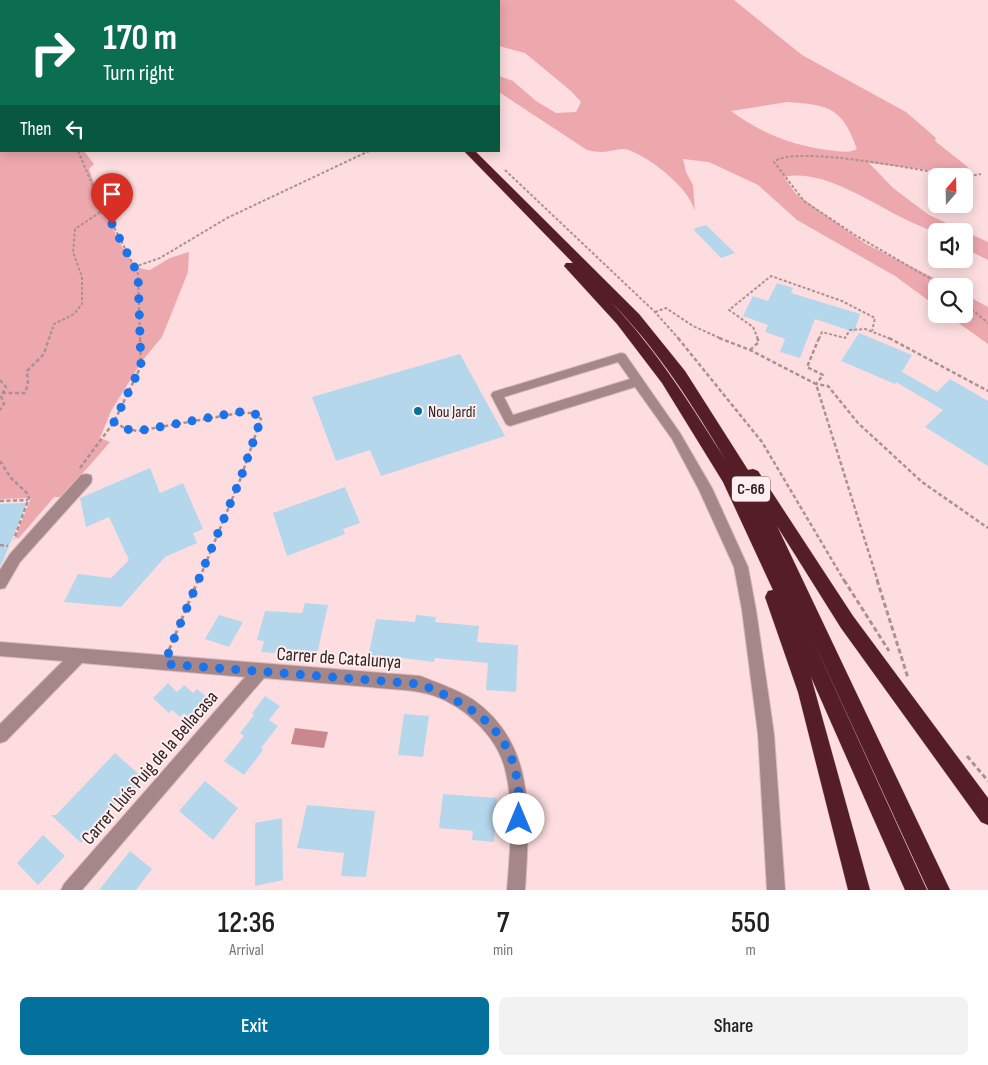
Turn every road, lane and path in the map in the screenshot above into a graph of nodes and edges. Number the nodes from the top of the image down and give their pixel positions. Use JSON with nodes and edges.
{"nodes":[{"id":1,"x":78,"y":152,"type":"edge"},
{"id":2,"x":368,"y":152,"type":"edge"},
{"id":3,"x":458,"y":152,"type":"edge"},
{"id":4,"x":470,"y":152,"type":"edge"},
{"id":5,"x":504,"y":168,"type":"dead end"},
{"id":6,"x":928,"y":172,"type":"edge"},
{"id":7,"x":981,"y":174,"type":"dead end"},
{"id":8,"x":973,"y":175,"type":"edge"},
{"id":9,"x":105,"y":209,"type":"junction"},
{"id":10,"x":134,"y":267,"type":"junction"},
{"id":11,"x":929,"y":278,"type":"edge"},
{"id":12,"x":973,"y":310,"type":"edge"},
{"id":13,"x":655,"y":312,"type":"junction"},
{"id":14,"x":988,"y":322,"type":"edge"},
{"id":15,"x":872,"y":331,"type":"junction"},
{"id":16,"x":750,"y":350,"type":"junction"},
{"id":17,"x":0,"y":380,"type":"edge"},
{"id":18,"x":639,"y":381,"type":"junction"},
{"id":19,"x":816,"y":384,"type":"junction"},
{"id":20,"x":988,"y":391,"type":"edge"},
{"id":21,"x":2,"y":393,"type":"junction"},
{"id":22,"x":688,"y":399,"type":"junction"},
{"id":23,"x":0,"y":410,"type":"edge"},
{"id":24,"x":114,"y":422,"type":"junction"},
{"id":25,"x":0,"y":461,"type":"edge"},
{"id":26,"x":80,"y":477,"type":"joint"},
{"id":27,"x":29,"y":500,"type":"junction"},
{"id":28,"x":0,"y":501,"type":"edge"},
{"id":29,"x":988,"y":528,"type":"edge"},
{"id":30,"x":10,"y":546,"type":"dead end"},
{"id":31,"x":0,"y":583,"type":"edge"},
{"id":32,"x":0,"y":649,"type":"edge"},
{"id":33,"x":80,"y":655,"type":"junction"},
{"id":34,"x":893,"y":656,"type":"dead end"},
{"id":35,"x":166,"y":664,"type":"junction"},
{"id":36,"x":898,"y":664,"type":"dead end"},
{"id":37,"x":260,"y":671,"type":"junction"},
{"id":38,"x":0,"y":735,"type":"edge"},
{"id":39,"x":964,"y":753,"type":"dead end"},
{"id":40,"x":988,"y":782,"type":"edge"},
{"id":41,"x":988,"y":815,"type":"edge"},
{"id":42,"x":70,"y":890,"type":"edge"},
{"id":43,"x":516,"y":890,"type":"edge"},
{"id":44,"x":776,"y":890,"type":"edge"},
{"id":45,"x":859,"y":890,"type":"edge"},
{"id":46,"x":916,"y":890,"type":"edge"},
{"id":47,"x":939,"y":890,"type":"edge"}],
"edges":[{"from":1,"to":9,"type":"path"},
{"from":2,"to":10,"type":"path"},
{"from":3,"to":22,"type":"highway","number":"C-66"},
{"from":4,"to":22,"type":"highway","number":"C-66"},
{"from":5,"to":13,"type":"path"},
{"from":6,"to":11,"type":"path"},
{"from":7,"to":8,"type":"path"},
{"from":9,"to":10,"type":"path"},
{"from":9,"to":21,"type":"path"},
{"from":10,"to":24,"type":"path"},
{"from":12,"to":14,"type":"path"},
{"from":13,"to":16,"type":"path"},
{"from":13,"to":34,"type":"path"},
{"from":15,"to":16,"type":"path"},
{"from":15,"to":19,"type":"path"},
{"from":15,"to":20,"type":"path"},
{"from":16,"to":19,"type":"path"},
{"from":17,"to":21,"type":"path"},
{"from":18,"to":18,"type":"street"},
{"from":18,"to":44,"type":"street"},
{"from":19,"to":29,"type":"path"},
{"from":19,"to":36,"type":"path"},
{"from":21,"to":23,"type":"path"},
{"from":22,"to":41,"type":"highway"},
{"from":22,"to":45,"type":"highway"},
{"from":22,"to":46,"type":"highway","number":"C-66"},
{"from":22,"to":47,"type":"highway","number":"C-66"},
{"from":24,"to":26,"type":"path"},
{"from":24,"to":35,"type":"path"},
{"from":25,"to":27,"type":"path"},
{"from":26,"to":31,"type":"street"},
{"from":27,"to":28,"type":"path"},
{"from":27,"to":30,"type":"path"},
{"from":32,"to":33,"type":"street","name":"Carrer de Catalunya"},
{"from":33,"to":35,"type":"street","name":"Carrer de Catalunya"},
{"from":33,"to":38,"type":"street"},
{"from":35,"to":37,"type":"street","name":"Carrer de Catalunya"},
{"from":37,"to":42,"type":"street","name":"Carrer Lluís Puig de la Bellacasa"},
{"from":37,"to":43,"type":"street","name":"Carrer de Catalunya"},
{"from":39,"to":40,"type":"path"}]}
